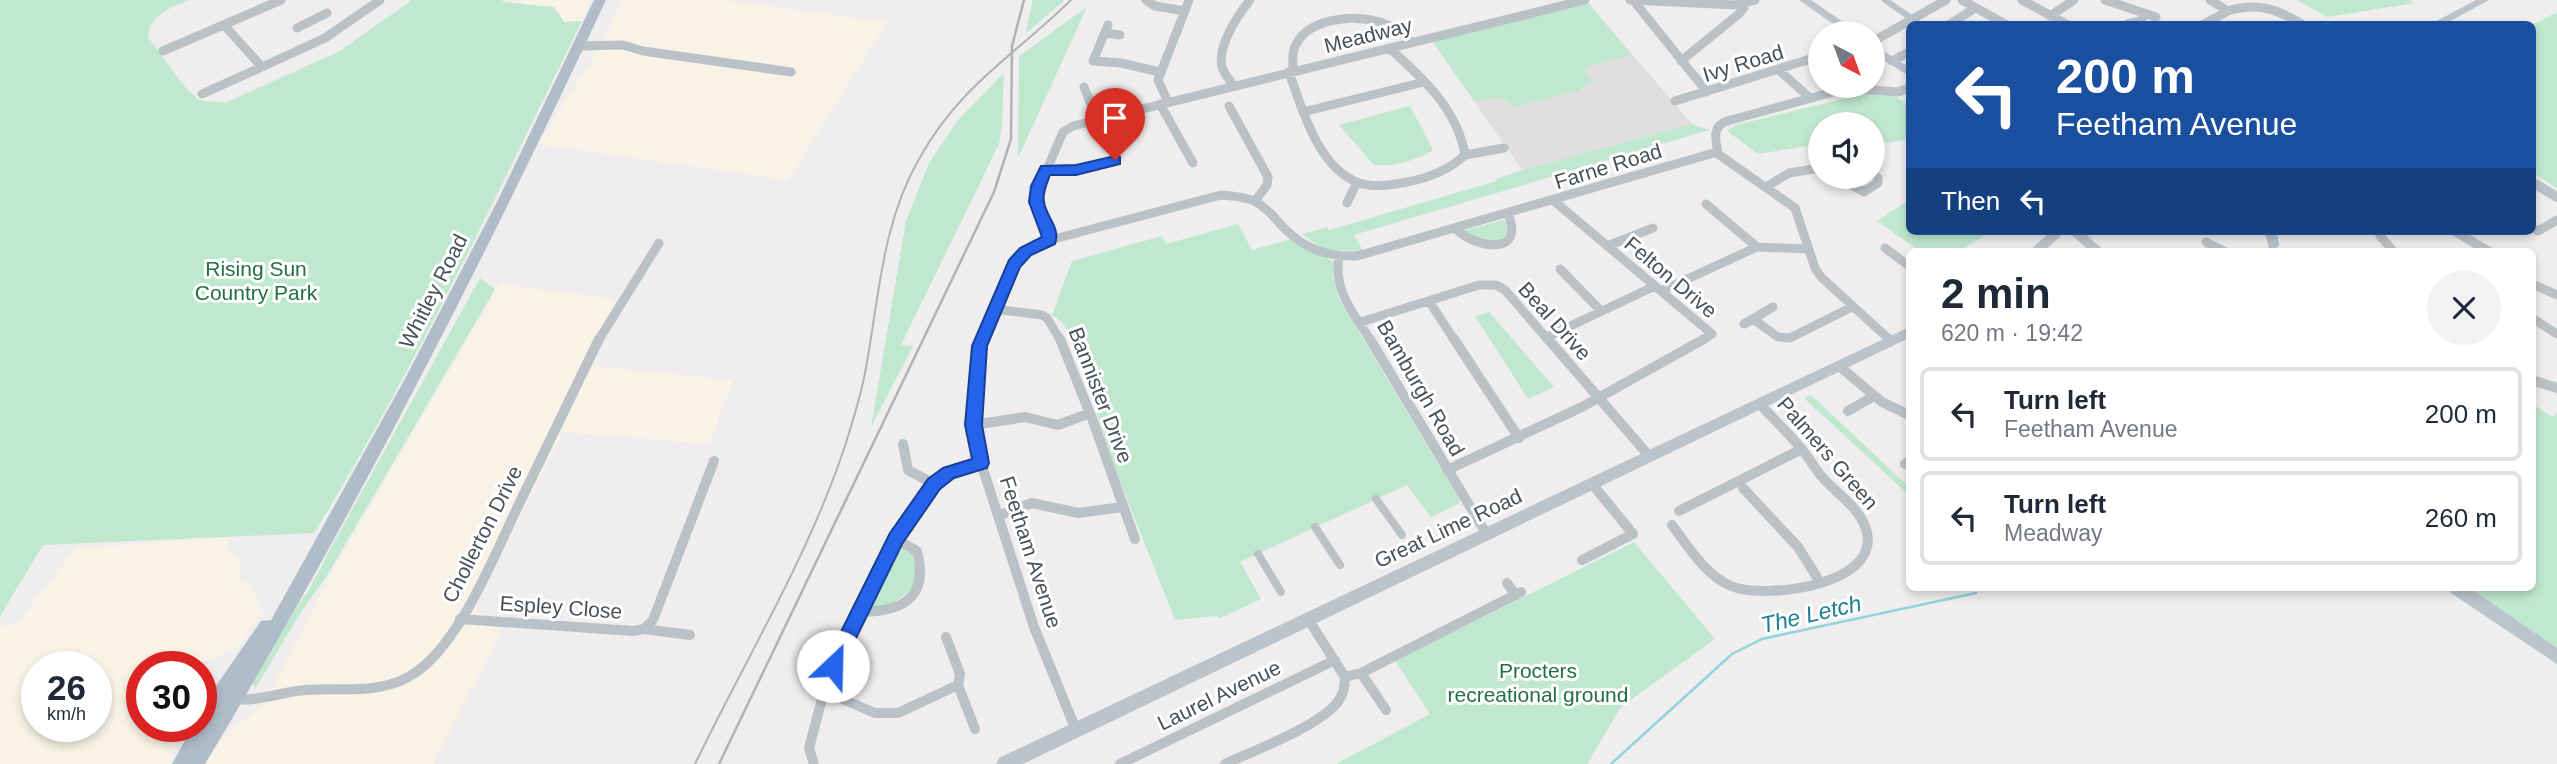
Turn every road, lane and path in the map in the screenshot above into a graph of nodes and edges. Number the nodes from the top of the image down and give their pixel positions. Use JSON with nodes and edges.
{"nodes":[{"id":1,"x":281,"y":0,"type":"edge"},
{"id":2,"x":380,"y":0,"type":"edge"},
{"id":3,"x":600,"y":0,"type":"edge"},
{"id":4,"x":1146,"y":0,"type":"edge"},
{"id":5,"x":1189,"y":0,"type":"edge"},
{"id":6,"x":1250,"y":0,"type":"edge"},
{"id":7,"x":1585,"y":0,"type":"edge"},
{"id":8,"x":1632,"y":0,"type":"edge"},
{"id":9,"x":1755,"y":0,"type":"edge"},
{"id":10,"x":1804,"y":0,"type":"edge"},
{"id":11,"x":1883,"y":0,"type":"edge"},
{"id":12,"x":1946,"y":0,"type":"edge"},
{"id":13,"x":1962,"y":0,"type":"edge"},
{"id":14,"x":2021,"y":0,"type":"edge"},
{"id":15,"x":2074,"y":0,"type":"edge"},
{"id":16,"x":2105,"y":0,"type":"edge"},
{"id":17,"x":2210,"y":0,"type":"edge"},
{"id":18,"x":2484,"y":0,"type":"edge"},
{"id":19,"x":1743,"y":4,"type":"junction"},
{"id":20,"x":1976,"y":8,"type":"junction"},
{"id":21,"x":1185,"y":11,"type":"junction"},
{"id":22,"x":2228,"y":11,"type":"junction"},
{"id":23,"x":327,"y":13,"type":"dead end"},
{"id":24,"x":2145,"y":14,"type":"junction"},
{"id":25,"x":2050,"y":16,"type":"junction"},
{"id":26,"x":2161,"y":17,"type":"dead end"},
{"id":27,"x":1914,"y":20,"type":"joint"},
{"id":28,"x":1835,"y":21,"type":"edge"},
{"id":29,"x":1958,"y":21,"type":"edge"},
{"id":30,"x":2000,"y":21,"type":"edge"},
{"id":31,"x":2060,"y":21,"type":"edge"},
{"id":32,"x":2141,"y":21,"type":"edge"},
{"id":33,"x":2206,"y":21,"type":"edge"},
{"id":34,"x":2303,"y":21,"type":"edge"},
{"id":35,"x":2443,"y":21,"type":"edge"},
{"id":36,"x":224,"y":24,"type":"junction"},
{"id":37,"x":307,"y":24,"type":"junction"},
{"id":38,"x":1906,"y":24,"type":"edge"},
{"id":39,"x":297,"y":28,"type":"dead end"},
{"id":40,"x":1885,"y":34,"type":"edge"},
{"id":41,"x":1120,"y":35,"type":"dead end"},
{"id":42,"x":325,"y":38,"type":"junction"},
{"id":43,"x":1412,"y":42,"type":"junction"},
{"id":44,"x":578,"y":46,"type":"junction"},
{"id":45,"x":1389,"y":48,"type":"junction"},
{"id":46,"x":162,"y":50,"type":"dead end"},
{"id":47,"x":1906,"y":54,"type":"edge"},
{"id":48,"x":1885,"y":56,"type":"edge"},
{"id":49,"x":1808,"y":60,"type":"edge"},
{"id":50,"x":1681,"y":61,"type":"junction"},
{"id":51,"x":1892,"y":61,"type":"junction"},
{"id":52,"x":262,"y":67,"type":"junction"},
{"id":53,"x":1906,"y":70,"type":"edge"},
{"id":54,"x":1780,"y":71,"type":"junction"},
{"id":55,"x":791,"y":72,"type":"dead end"},
{"id":56,"x":1160,"y":72,"type":"junction"},
{"id":57,"x":1291,"y":72,"type":"junction"},
{"id":58,"x":1424,"y":82,"type":"junction"},
{"id":59,"x":1234,"y":86,"type":"junction"},
{"id":60,"x":1084,"y":87,"type":"dead end"},
{"id":61,"x":1906,"y":90,"type":"edge"},
{"id":62,"x":1885,"y":91,"type":"edge"},
{"id":63,"x":1707,"y":92,"type":"junction"},
{"id":64,"x":202,"y":94,"type":"dead end"},
{"id":65,"x":1808,"y":96,"type":"edge"},
{"id":66,"x":1810,"y":98,"type":"edge"},
{"id":67,"x":1675,"y":101,"type":"dead end"},
{"id":68,"x":1164,"y":103,"type":"junction"},
{"id":69,"x":1229,"y":106,"type":"dead end"},
{"id":70,"x":1303,"y":112,"type":"junction"},
{"id":71,"x":1097,"y":119,"type":"junction"},
{"id":72,"x":1504,"y":148,"type":"dead end"},
{"id":73,"x":1717,"y":152,"type":"junction"},
{"id":74,"x":1465,"y":155,"type":"junction"},
{"id":75,"x":1115,"y":160,"type":"dead end"},
{"id":76,"x":1193,"y":163,"type":"dead end"},
{"id":77,"x":1046,"y":170,"type":"junction"},
{"id":78,"x":1808,"y":170,"type":"edge"},
{"id":79,"x":1357,"y":183,"type":"junction"},
{"id":80,"x":2536,"y":184,"type":"edge"},
{"id":81,"x":1766,"y":187,"type":"junction"},
{"id":82,"x":2557,"y":197,"type":"edge"},
{"id":83,"x":1255,"y":201,"type":"junction"},
{"id":84,"x":1554,"y":201,"type":"junction"},
{"id":85,"x":1347,"y":203,"type":"dead end"},
{"id":86,"x":1706,"y":204,"type":"dead end"},
{"id":87,"x":1508,"y":214,"type":"junction"},
{"id":88,"x":2557,"y":220,"type":"edge"},
{"id":89,"x":1652,"y":228,"type":"dead end"},
{"id":90,"x":1456,"y":229,"type":"junction"},
{"id":91,"x":2536,"y":230,"type":"edge"},
{"id":92,"x":2055,"y":235,"type":"edge"},
{"id":93,"x":2065,"y":235,"type":"edge"},
{"id":94,"x":2078,"y":235,"type":"edge"},
{"id":95,"x":2270,"y":235,"type":"edge"},
{"id":96,"x":2461,"y":235,"type":"edge"},
{"id":97,"x":2380,"y":236,"type":"dead end"},
{"id":98,"x":1050,"y":240,"type":"junction"},
{"id":99,"x":2085,"y":240,"type":"junction"},
{"id":100,"x":2206,"y":242,"type":"dead end"},
{"id":101,"x":659,"y":243,"type":"dead end"},
{"id":102,"x":1607,"y":246,"type":"junction"},
{"id":103,"x":2273,"y":246,"type":"dead end"},
{"id":104,"x":1757,"y":247,"type":"junction"},
{"id":105,"x":2377,"y":247,"type":"dead end"},
{"id":106,"x":1885,"y":248,"type":"dead end"},
{"id":107,"x":2039,"y":248,"type":"edge"},
{"id":108,"x":2095,"y":248,"type":"edge"},
{"id":109,"x":2223,"y":248,"type":"edge"},
{"id":110,"x":2384,"y":248,"type":"edge"},
{"id":111,"x":2390,"y":248,"type":"edge"},
{"id":112,"x":2483,"y":248,"type":"edge"},
{"id":113,"x":1808,"y":250,"type":"junction"},
{"id":114,"x":1339,"y":256,"type":"junction"},
{"id":115,"x":1906,"y":264,"type":"edge"},
{"id":116,"x":1560,"y":269,"type":"dead end"},
{"id":117,"x":2536,"y":286,"type":"edge"},
{"id":118,"x":1658,"y":289,"type":"junction"},
{"id":119,"x":2557,"y":295,"type":"edge"},
{"id":120,"x":1429,"y":301,"type":"junction"},
{"id":121,"x":1773,"y":307,"type":"dead end"},
{"id":122,"x":1852,"y":307,"type":"junction"},
{"id":123,"x":994,"y":309,"type":"junction"},
{"id":124,"x":1601,"y":311,"type":"junction"},
{"id":125,"x":2536,"y":321,"type":"edge"},
{"id":126,"x":1361,"y":322,"type":"junction"},
{"id":127,"x":1906,"y":334,"type":"edge"},
{"id":128,"x":2557,"y":334,"type":"edge"},
{"id":129,"x":1547,"y":337,"type":"junction"},
{"id":130,"x":1891,"y":341,"type":"junction"},
{"id":131,"x":1839,"y":366,"type":"junction"},
{"id":132,"x":2536,"y":383,"type":"edge"},
{"id":133,"x":2557,"y":388,"type":"edge"},
{"id":134,"x":1874,"y":396,"type":"junction"},
{"id":135,"x":1601,"y":400,"type":"junction"},
{"id":136,"x":1760,"y":404,"type":"junction"},
{"id":137,"x":1848,"y":411,"type":"dead end"},
{"id":138,"x":1090,"y":413,"type":"junction"},
{"id":139,"x":1906,"y":413,"type":"edge"},
{"id":140,"x":974,"y":425,"type":"junction"},
{"id":141,"x":1518,"y":438,"type":"junction"},
{"id":142,"x":903,"y":444,"type":"dead end"},
{"id":143,"x":1802,"y":449,"type":"junction"},
{"id":144,"x":1650,"y":457,"type":"junction"},
{"id":145,"x":714,"y":461,"type":"dead end"},
{"id":146,"x":981,"y":463,"type":"junction"},
{"id":147,"x":1447,"y":470,"type":"junction"},
{"id":148,"x":934,"y":484,"type":"junction"},
{"id":149,"x":1592,"y":485,"type":"junction"},
{"id":150,"x":1743,"y":488,"type":"dead end"},
{"id":151,"x":1376,"y":499,"type":"dead end"},
{"id":152,"x":1754,"y":499,"type":"junction"},
{"id":153,"x":1743,"y":505,"type":"dead end"},
{"id":154,"x":1123,"y":507,"type":"junction"},
{"id":155,"x":1679,"y":511,"type":"dead end"},
{"id":156,"x":998,"y":516,"type":"junction"},
{"id":157,"x":1672,"y":525,"type":"dead end"},
{"id":158,"x":1315,"y":527,"type":"dead end"},
{"id":159,"x":1402,"y":535,"type":"dead end"},
{"id":160,"x":1487,"y":535,"type":"junction"},
{"id":161,"x":896,"y":539,"type":"junction"},
{"id":162,"x":1135,"y":540,"type":"dead end"},
{"id":163,"x":1258,"y":554,"type":"dead end"},
{"id":164,"x":1582,"y":560,"type":"dead end"},
{"id":165,"x":1340,"y":565,"type":"dead end"},
{"id":166,"x":1820,"y":582,"type":"junction"},
{"id":167,"x":1507,"y":583,"type":"dead end"},
{"id":168,"x":2461,"y":591,"type":"edge"},
{"id":169,"x":1281,"y":592,"type":"dead end"},
{"id":170,"x":292,"y":595,"type":"junction"},
{"id":171,"x":857,"y":612,"type":"junction"},
{"id":172,"x":460,"y":619,"type":"junction"},
{"id":173,"x":1308,"y":619,"type":"junction"},
{"id":174,"x":644,"y":629,"type":"junction"},
{"id":175,"x":690,"y":635,"type":"dead end"},
{"id":176,"x":946,"y":637,"type":"dead end"},
{"id":177,"x":2557,"y":657,"type":"edge"},
{"id":178,"x":1335,"y":660,"type":"junction"},
{"id":179,"x":1361,"y":673,"type":"junction"},
{"id":180,"x":1346,"y":677,"type":"junction"},
{"id":181,"x":827,"y":680,"type":"junction"},
{"id":182,"x":958,"y":685,"type":"junction"},
{"id":183,"x":225,"y":698,"type":"junction"},
{"id":184,"x":1386,"y":710,"type":"dead end"},
{"id":185,"x":975,"y":729,"type":"dead end"},
{"id":186,"x":1076,"y":730,"type":"junction"},
{"id":187,"x":182,"y":764,"type":"edge"},
{"id":188,"x":189,"y":764,"type":"edge"},
{"id":189,"x":194,"y":764,"type":"edge"},
{"id":190,"x":814,"y":764,"type":"edge"},
{"id":191,"x":1005,"y":764,"type":"edge"},
{"id":192,"x":1120,"y":764,"type":"edge"},
{"id":193,"x":1224,"y":764,"type":"edge"}],
"edges":[{"from":1,"to":36,"type":"street"},
{"from":2,"to":42,"type":"street"},
{"from":3,"to":44,"type":"main road","name":"Whitley Road"},
{"from":4,"to":21,"type":"street"},
{"from":5,"to":21,"type":"street"},
{"from":6,"to":59,"type":"street"},
{"from":7,"to":43,"type":"street","name":"Meadway"},
{"from":8,"to":19,"type":"street"},
{"from":8,"to":50,"type":"street"},
{"from":9,"to":19,"type":"street"},
{"from":10,"to":28,"type":"main road"},
{"from":11,"to":27,"type":"street"},
{"from":12,"to":27,"type":"street"},
{"from":13,"to":20,"type":"street"},
{"from":14,"to":25,"type":"street"},
{"from":15,"to":25,"type":"street"},
{"from":16,"to":24,"type":"street"},
{"from":17,"to":22,"type":"street"},
{"from":18,"to":35,"type":"main road"},
{"from":19,"to":50,"type":"street"},
{"from":20,"to":29,"type":"street"},
{"from":20,"to":30,"type":"street"},
{"from":21,"to":56,"type":"street"},
{"from":22,"to":33,"type":"street"},
{"from":22,"to":34,"type":"street"},
{"from":23,"to":37,"type":"street"},
{"from":24,"to":26,"type":"street"},
{"from":24,"to":32,"type":"street"},
{"from":25,"to":31,"type":"street"},
{"from":36,"to":46,"type":"street"},
{"from":36,"to":52,"type":"street"},
{"from":37,"to":39,"type":"street"},
{"from":37,"to":42,"type":"street"},
{"from":38,"to":40,"type":"street"},
{"from":41,"to":56,"type":"street"},
{"from":42,"to":52,"type":"street"},
{"from":43,"to":45,"type":"street","name":"Meadway"},
{"from":43,"to":57,"type":"street"},
{"from":44,"to":55,"type":"street"},
{"from":44,"to":170,"type":"main road","name":"Whitley Road"},
{"from":45,"to":57,"type":"street","name":"Meadway"},
{"from":45,"to":58,"type":"street"},
{"from":47,"to":51,"type":"street"},
{"from":48,"to":51,"type":"main road"},
{"from":49,"to":54,"type":"street","name":"Ivy Road"},
{"from":50,"to":63,"type":"street"},
{"from":51,"to":53,"type":"main road"},
{"from":52,"to":64,"type":"street"},
{"from":54,"to":63,"type":"street","name":"Ivy Road"},
{"from":54,"to":65,"type":"street"},
{"from":56,"to":68,"type":"street"},
{"from":57,"to":59,"type":"street","name":"Meadway"},
{"from":57,"to":70,"type":"street"},
{"from":58,"to":70,"type":"street"},
{"from":58,"to":74,"type":"street"},
{"from":59,"to":68,"type":"street","name":"Meadway"},
{"from":60,"to":71,"type":"street"},
{"from":61,"to":62,"type":"street"},
{"from":63,"to":67,"type":"street","name":"Ivy Road"},
{"from":66,"to":73,"type":"street"},
{"from":68,"to":71,"type":"street","name":"Meadway"},
{"from":68,"to":76,"type":"street"},
{"from":69,"to":83,"type":"street"},
{"from":70,"to":79,"type":"street"},
{"from":71,"to":77,"type":"street","name":"Meadway"},
{"from":72,"to":74,"type":"street"},
{"from":73,"to":81,"type":"street"},
{"from":73,"to":84,"type":"street","name":"Farne Road"},
{"from":74,"to":79,"type":"street"},
{"from":75,"to":77,"type":"street"},
{"from":77,"to":98,"type":"street","name":"Meadway"},
{"from":78,"to":81,"type":"street"},
{"from":79,"to":85,"type":"street"},
{"from":80,"to":82,"type":"street"},
{"from":81,"to":113,"type":"street"},
{"from":83,"to":98,"type":"street","name":"Feetham Avenue"},
{"from":83,"to":114,"type":"street"},
{"from":84,"to":87,"type":"street","name":"Farne Road"},
{"from":84,"to":102,"type":"street","name":"Felton Drive"},
{"from":86,"to":104,"type":"street"},
{"from":87,"to":90,"type":"street","name":"Farne Road"},
{"from":87,"to":90,"type":"street"},
{"from":88,"to":91,"type":"street"},
{"from":89,"to":102,"type":"street","name":"Felton Drive"},
{"from":90,"to":114,"type":"street","name":"Farne Road"},
{"from":92,"to":107,"type":"main road"},
{"from":93,"to":99,"type":"main road"},
{"from":94,"to":99,"type":"main road"},
{"from":95,"to":103,"type":"street"},
{"from":96,"to":112,"type":"street"},
{"from":97,"to":111,"type":"street"},
{"from":98,"to":123,"type":"street","name":"Feetham Avenue"},
{"from":99,"to":108,"type":"main road"},
{"from":100,"to":109,"type":"street"},
{"from":101,"to":172,"type":"street","name":"Chollerton Drive"},
{"from":102,"to":118,"type":"street","name":"Felton Drive"},
{"from":104,"to":113,"type":"street"},
{"from":104,"to":118,"type":"street"},
{"from":105,"to":110,"type":"street"},
{"from":106,"to":115,"type":"street"},
{"from":113,"to":122,"type":"street"},
{"from":114,"to":126,"type":"street","name":"Bamburgh Road"},
{"from":116,"to":124,"type":"street"},
{"from":117,"to":119,"type":"street"},
{"from":118,"to":124,"type":"street"},
{"from":118,"to":135,"type":"street","name":"Felton Drive"},
{"from":120,"to":126,"type":"street","name":"Beal Drive"},
{"from":120,"to":129,"type":"street","name":"Beal Drive"},
{"from":120,"to":141,"type":"street"},
{"from":121,"to":122,"type":"street"},
{"from":122,"to":130,"type":"street"},
{"from":123,"to":138,"type":"street","name":"Bannister Drive"},
{"from":123,"to":140,"type":"street","name":"Feetham Avenue"},
{"from":124,"to":129,"type":"street"},
{"from":125,"to":128,"type":"street"},
{"from":126,"to":147,"type":"street","name":"Bamburgh Road"},
{"from":127,"to":130,"type":"main road","name":"Great Lime Road"},
{"from":129,"to":135,"type":"street","name":"Beal Drive"},
{"from":130,"to":131,"type":"main road","name":"Great Lime Road"},
{"from":131,"to":134,"type":"street"},
{"from":131,"to":136,"type":"main road","name":"Great Lime Road"},
{"from":132,"to":133,"type":"street"},
{"from":134,"to":137,"type":"street"},
{"from":134,"to":139,"type":"street"},
{"from":135,"to":141,"type":"street"},
{"from":135,"to":144,"type":"street","name":"Beal Drive"},
{"from":136,"to":143,"type":"street","name":"Palmers Green"},
{"from":136,"to":144,"type":"main road","name":"Great Lime Road"},
{"from":138,"to":140,"type":"street"},
{"from":138,"to":154,"type":"street","name":"Bannister Drive"},
{"from":140,"to":146,"type":"street","name":"Feetham Avenue"},
{"from":141,"to":147,"type":"street"},
{"from":142,"to":148,"type":"street"},
{"from":143,"to":155,"type":"street"},
{"from":143,"to":166,"type":"street","name":"Palmers Green"},
{"from":144,"to":149,"type":"main road","name":"Great Lime Road"},
{"from":145,"to":174,"type":"street","name":"Espley Close"},
{"from":146,"to":148,"type":"street"},
{"from":146,"to":156,"type":"street","name":"Feetham Avenue"},
{"from":147,"to":160,"type":"street","name":"Bamburgh Road"},
{"from":148,"to":161,"type":"street"},
{"from":149,"to":160,"type":"main road","name":"Great Lime Road"},
{"from":149,"to":164,"type":"street"},
{"from":150,"to":152,"type":"street"},
{"from":151,"to":159,"type":"street"},
{"from":152,"to":153,"type":"street"},
{"from":152,"to":166,"type":"street"},
{"from":154,"to":156,"type":"street"},
{"from":154,"to":162,"type":"street","name":"Bannister Drive"},
{"from":156,"to":186,"type":"street","name":"Feetham Avenue"},
{"from":157,"to":166,"type":"street","name":"Palmers Green"},
{"from":158,"to":165,"type":"street"},
{"from":160,"to":173,"type":"main road","name":"Great Lime Road"},
{"from":161,"to":171,"type":"street"},
{"from":161,"to":171,"type":"street"},
{"from":163,"to":169,"type":"street"},
{"from":167,"to":179,"type":"street"},
{"from":168,"to":177,"type":"main road"},
{"from":170,"to":183,"type":"main road","name":"Whitley Road"},
{"from":170,"to":183,"type":"main road","name":"Whitley Road"},
{"from":171,"to":181,"type":"street"},
{"from":172,"to":174,"type":"street","name":"Espley Close"},
{"from":172,"to":183,"type":"street","name":"Chollerton Drive"},
{"from":173,"to":178,"type":"street"},
{"from":173,"to":186,"type":"main road","name":"Great Lime Road"},
{"from":174,"to":175,"type":"street"},
{"from":176,"to":182,"type":"street"},
{"from":178,"to":180,"type":"street"},
{"from":178,"to":192,"type":"street","name":"Laurel Avenue"},
{"from":179,"to":180,"type":"street"},
{"from":179,"to":184,"type":"street"},
{"from":180,"to":193,"type":"street"},
{"from":181,"to":182,"type":"street"},
{"from":181,"to":190,"type":"street"},
{"from":182,"to":185,"type":"street"},
{"from":183,"to":187,"type":"main road","name":"Whitley Road"},
{"from":183,"to":188,"type":"main road"},
{"from":183,"to":189,"type":"main road","name":"Whitley Road"},
{"from":186,"to":191,"type":"main road","name":"Great Lime Road"}]}
